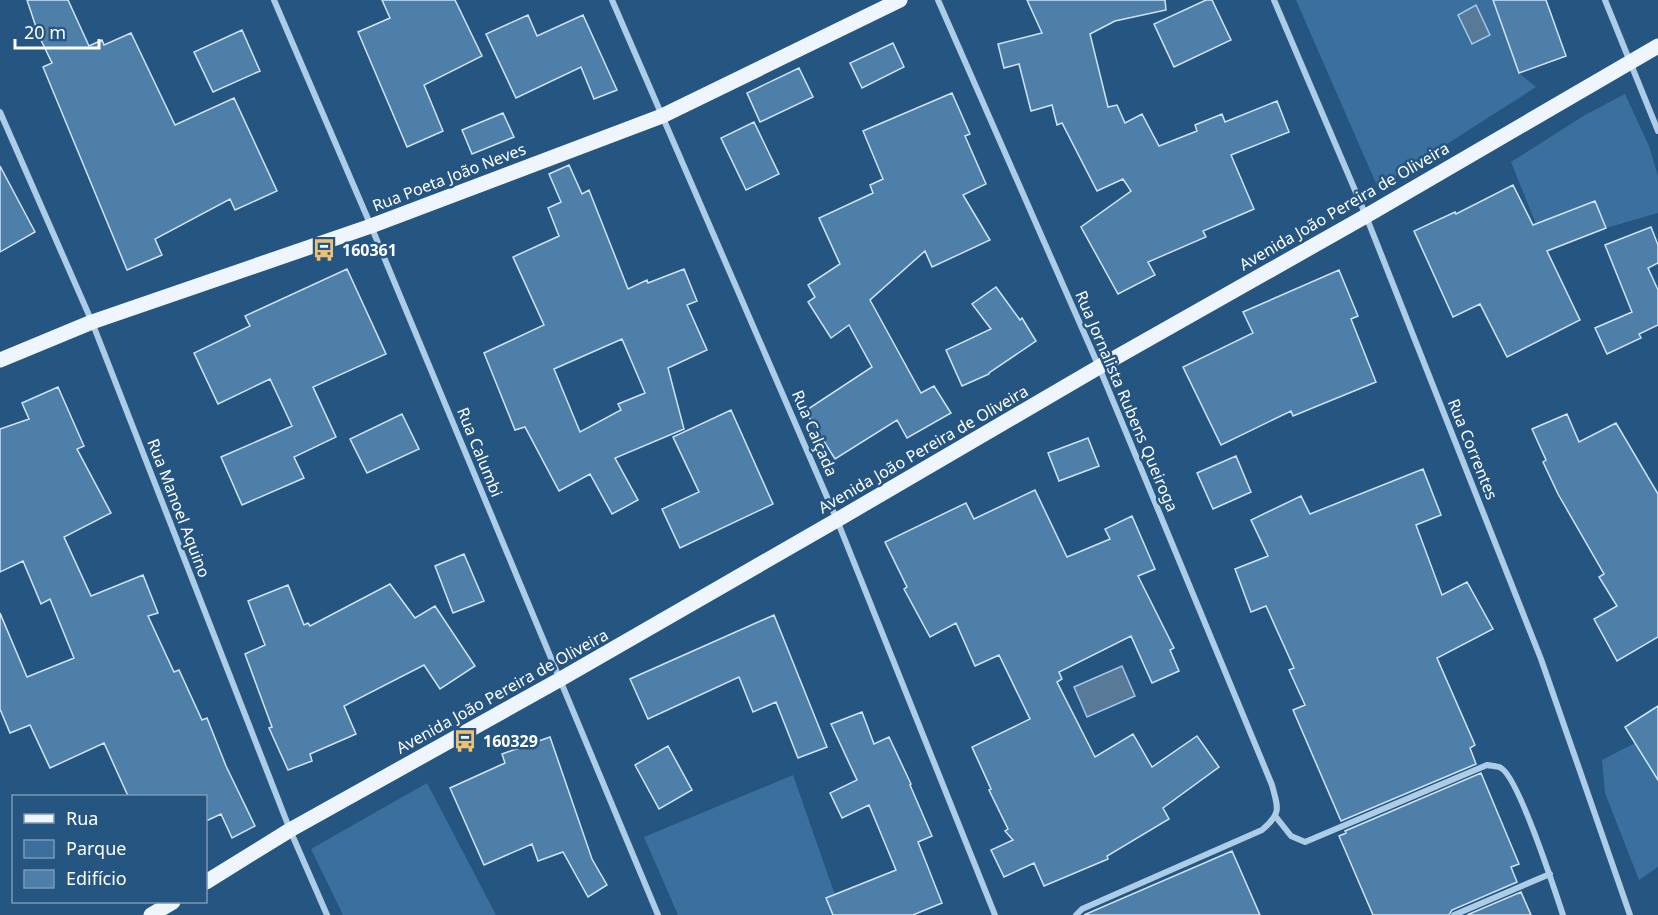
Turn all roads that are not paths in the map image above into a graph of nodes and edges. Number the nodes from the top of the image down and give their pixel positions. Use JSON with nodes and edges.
{"nodes":[{"id":1,"x":274,"y":0,"type":"edge"},
{"id":2,"x":612,"y":0,"type":"edge"},
{"id":3,"x":900,"y":0,"type":"edge"},
{"id":4,"x":938,"y":0,"type":"edge"},
{"id":5,"x":1274,"y":0,"type":"edge"},
{"id":6,"x":1605,"y":0,"type":"edge"},
{"id":7,"x":1658,"y":46,"type":"edge"},
{"id":8,"x":1629,"y":62,"type":"junction"},
{"id":9,"x":0,"y":112,"type":"edge"},
{"id":10,"x":662,"y":116,"type":"junction"},
{"id":11,"x":1658,"y":131,"type":"edge"},
{"id":12,"x":1366,"y":216,"type":"junction"},
{"id":13,"x":371,"y":226,"type":"junction"},
{"id":14,"x":92,"y":322,"type":"junction"},
{"id":15,"x":0,"y":360,"type":"edge"},
{"id":16,"x":1099,"y":367,"type":"junction"},
{"id":17,"x":837,"y":520,"type":"junction"},
{"id":18,"x":559,"y":680,"type":"junction"},
{"id":19,"x":1276,"y":817,"type":"junction"},
{"id":20,"x":290,"y":830,"type":"junction"},
{"id":21,"x":1550,"y":874,"type":"junction"},
{"id":22,"x":207,"y":881,"type":"edge"},
{"id":23,"x":171,"y":903,"type":"edge"},
{"id":24,"x":151,"y":915,"type":"edge"},
{"id":25,"x":327,"y":915,"type":"edge"},
{"id":26,"x":658,"y":915,"type":"edge"},
{"id":27,"x":995,"y":915,"type":"edge"},
{"id":28,"x":1076,"y":915,"type":"edge"},
{"id":29,"x":1454,"y":915,"type":"edge"},
{"id":30,"x":1563,"y":915,"type":"edge"},
{"id":31,"x":1630,"y":915,"type":"edge"}],
"edges":[{"from":1,"to":13,"type":"street","name":"Rua Calumbi"},
{"from":2,"to":10,"type":"street","name":"Rua Calçada"},
{"from":3,"to":10,"type":"main road","name":"Rua Poeta João Neves"},
{"from":4,"to":16,"type":"street","name":"Rua Jornalista Rubens Queiroga"},
{"from":5,"to":12,"type":"street","name":"Rua Correntes"},
{"from":6,"to":8,"type":"street"},
{"from":7,"to":8,"type":"main road","name":"Avenida João Pereira de Oliveira"},
{"from":8,"to":11,"type":"street"},
{"from":8,"to":12,"type":"main road","name":"Avenida João Pereira de Oliveira"},
{"from":9,"to":14,"type":"street","name":"Rua Manoel Aquino"},
{"from":10,"to":13,"type":"main road","name":"Rua Poeta João Neves"},
{"from":10,"to":17,"type":"street","name":"Rua Calçada"},
{"from":12,"to":16,"type":"main road","name":"Avenida João Pereira de Oliveira"},
{"from":12,"to":31,"type":"street","name":"Rua Correntes"},
{"from":13,"to":14,"type":"main road","name":"Rua Poeta João Neves"},
{"from":13,"to":18,"type":"street","name":"Rua Calumbi"},
{"from":14,"to":15,"type":"main road","name":"Rua Poeta João Neves"},
{"from":14,"to":20,"type":"street","name":"Rua Manoel Aquino"},
{"from":16,"to":17,"type":"main road","name":"Avenida João Pereira de Oliveira"},
{"from":16,"to":19,"type":"street","name":"Rua Jornalista Rubens Queiroga"},
{"from":17,"to":18,"type":"main road","name":"Avenida João Pereira de Oliveira"},
{"from":17,"to":27,"type":"street","name":"Rua Calçada"},
{"from":18,"to":20,"type":"main road","name":"Avenida João Pereira de Oliveira"},
{"from":18,"to":26,"type":"street","name":"Rua Calumbi"},
{"from":19,"to":21,"type":"street"},
{"from":19,"to":28,"type":"street"},
{"from":20,"to":22,"type":"main road","name":"Avenida João Pereira de Oliveira"},
{"from":20,"to":25,"type":"street","name":"Rua Manoel Aquino"},
{"from":21,"to":29,"type":"street"},
{"from":21,"to":30,"type":"street"},
{"from":23,"to":24,"type":"main road"}]}
